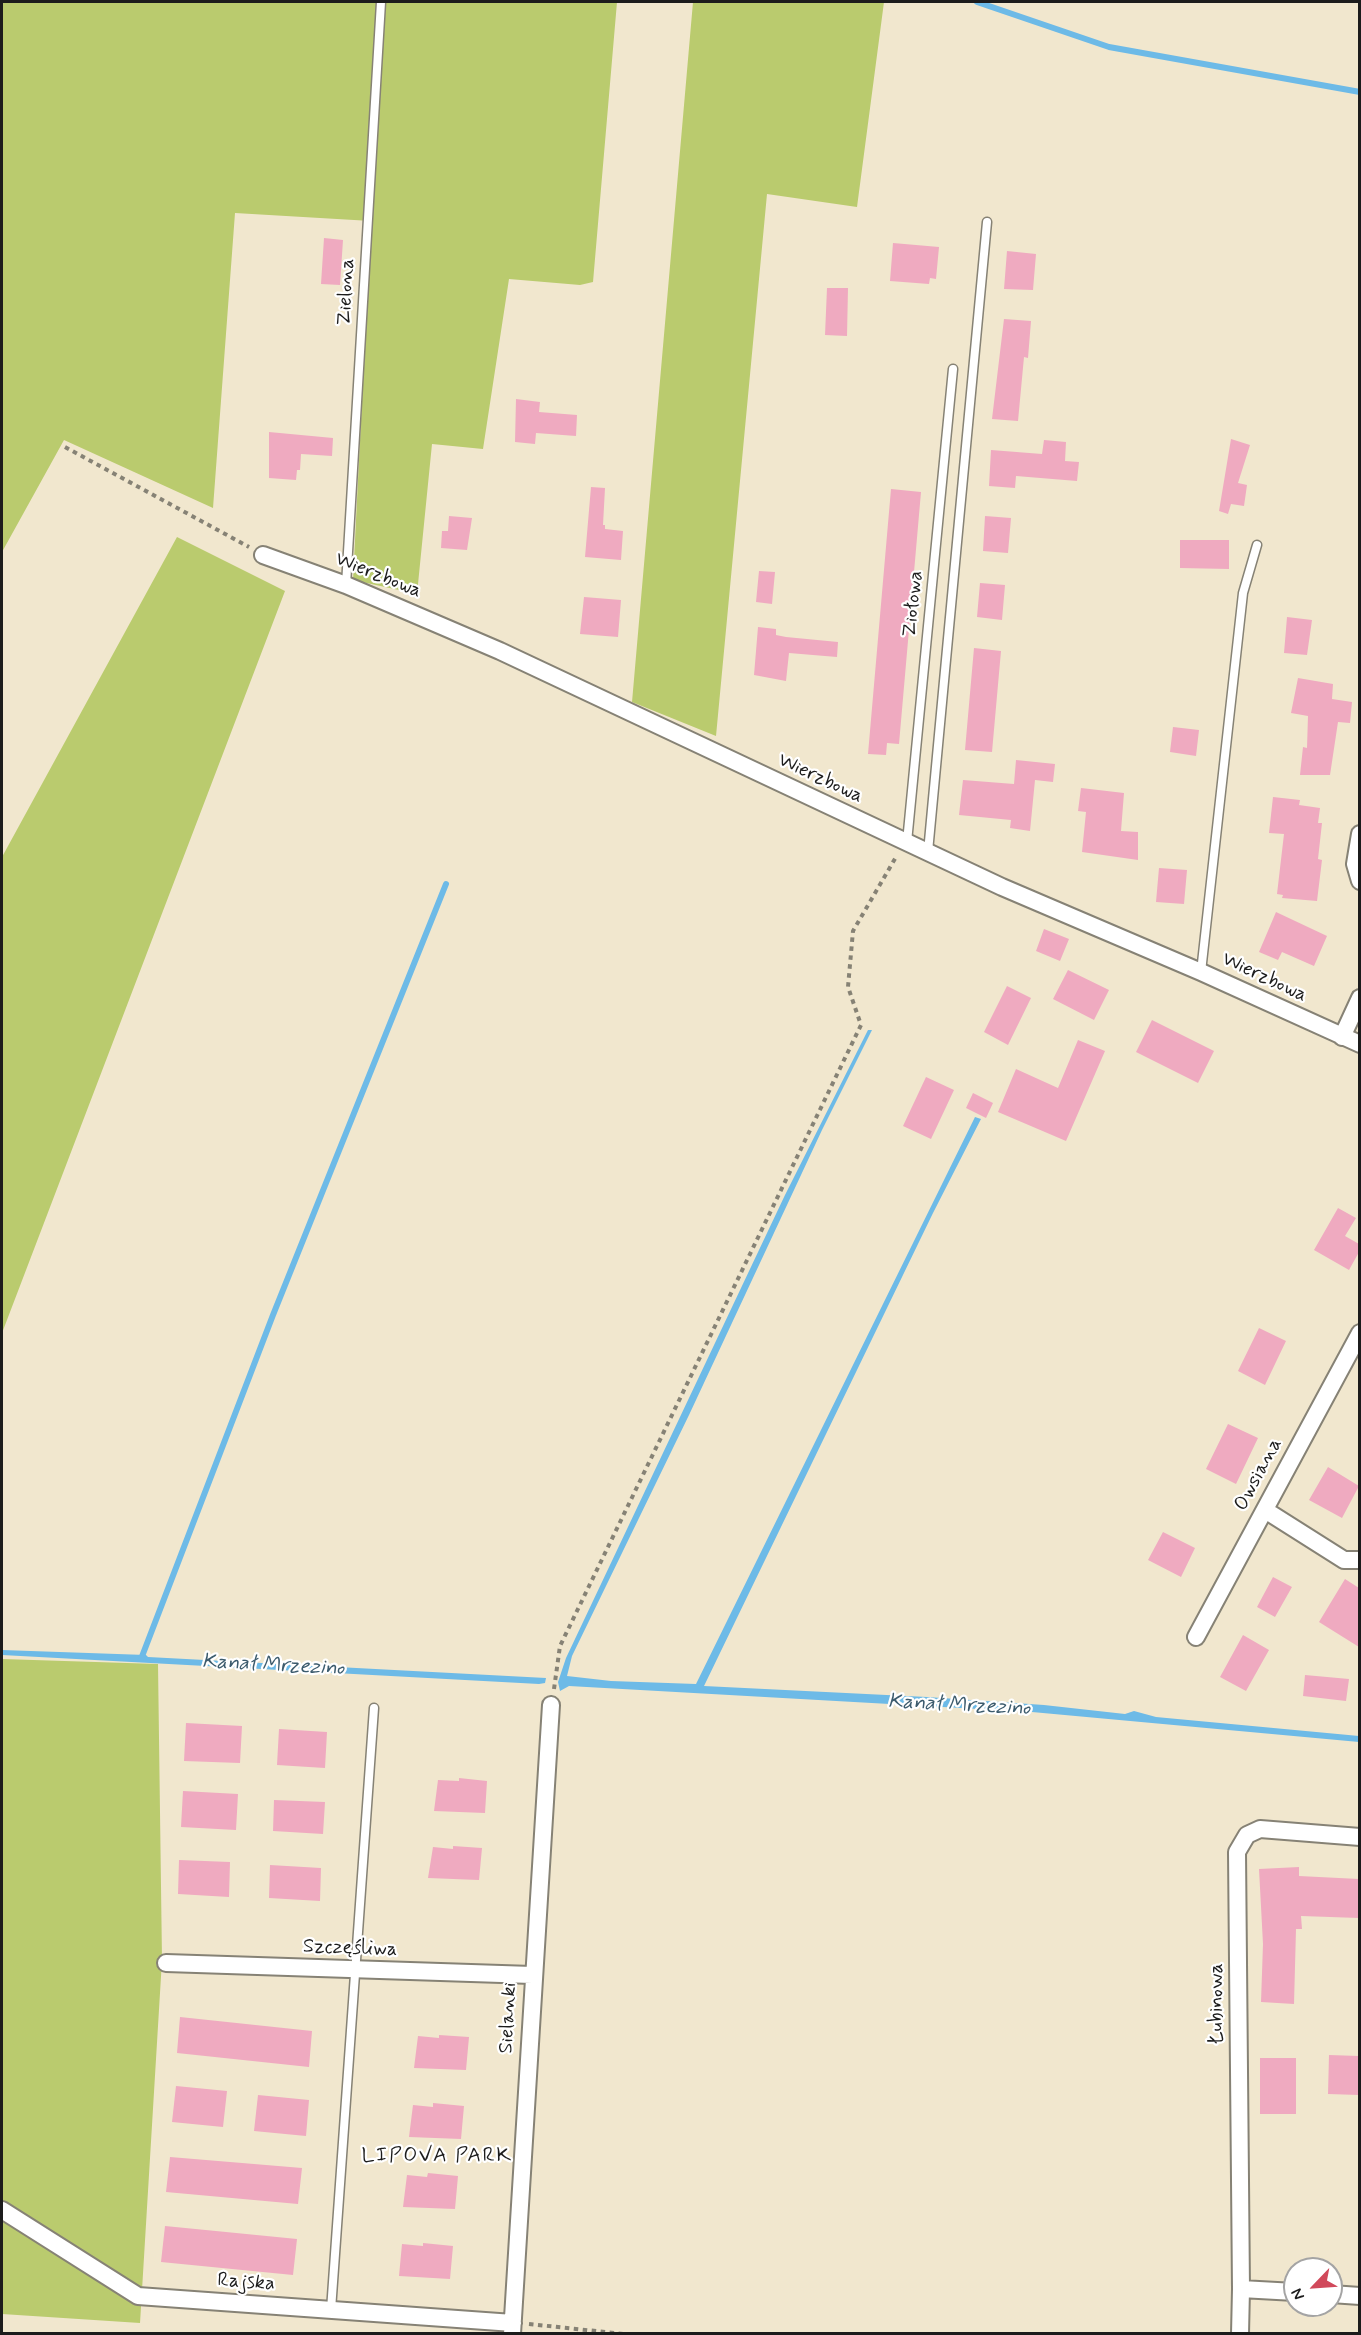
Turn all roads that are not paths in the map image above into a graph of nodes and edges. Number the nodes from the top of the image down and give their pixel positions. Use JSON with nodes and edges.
{"nodes":[{"id":1,"x":381,"y":2,"type":"edge"},
{"id":2,"x":987,"y":222,"type":"dead end"},
{"id":3,"x":953,"y":369,"type":"dead end"},
{"id":4,"x":1257,"y":545,"type":"dead end"},
{"id":5,"x":263,"y":555,"type":"road end"},
{"id":6,"x":346,"y":585,"type":"junction"},
{"id":7,"x":1359,"y":834,"type":"edge"},
{"id":8,"x":907,"y":843,"type":"junction"},
{"id":9,"x":928,"y":853,"type":"junction"},
{"id":10,"x":1359,"y":881,"type":"edge"},
{"id":11,"x":1201,"y":972,"type":"junction"},
{"id":12,"x":1359,"y":998,"type":"edge"},
{"id":13,"x":1342,"y":1036,"type":"junction"},
{"id":14,"x":1359,"y":1044,"type":"edge"},
{"id":15,"x":1359,"y":1334,"type":"edge"},
{"id":16,"x":1265,"y":1510,"type":"junction"},
{"id":17,"x":1359,"y":1560,"type":"edge"},
{"id":18,"x":1196,"y":1637,"type":"dead end"},
{"id":19,"x":551,"y":1705,"type":"road end"},
{"id":20,"x":374,"y":1708,"type":"dead end"},
{"id":21,"x":1359,"y":1837,"type":"edge"},
{"id":22,"x":166,"y":1963,"type":"dead end"},
{"id":23,"x":356,"y":1971,"type":"junction"},
{"id":24,"x":532,"y":1975,"type":"junction"},
{"id":25,"x":2,"y":2210,"type":"edge"},
{"id":26,"x":1241,"y":2289,"type":"junction"},
{"id":27,"x":1283,"y":2291,"type":"edge"},
{"id":28,"x":1343,"y":2295,"type":"edge"},
{"id":29,"x":1359,"y":2296,"type":"edge"},
{"id":30,"x":331,"y":2310,"type":"junction"},
{"id":31,"x":513,"y":2328,"type":"edge"},
{"id":32,"x":1240,"y":2334,"type":"edge"}],
"edges":[{"from":1,"to":6,"type":"lane","name":"Zielona"},
{"from":2,"to":9,"type":"lane"},
{"from":3,"to":8,"type":"lane","name":"Ziołowa"},
{"from":4,"to":11,"type":"lane"},
{"from":5,"to":6,"type":"street","name":"Wierzbowa"},
{"from":6,"to":8,"type":"street","name":"Wierzbowa"},
{"from":7,"to":10,"type":"street"},
{"from":8,"to":9,"type":"street","name":"Wierzbowa"},
{"from":9,"to":11,"type":"street","name":"Wierzbowa"},
{"from":11,"to":13,"type":"street","name":"Wierzbowa"},
{"from":12,"to":13,"type":"street"},
{"from":13,"to":14,"type":"street","name":"Wierzbowa"},
{"from":15,"to":16,"type":"street","name":"Owsiana"},
{"from":16,"to":17,"type":"street"},
{"from":16,"to":18,"type":"street","name":"Owsiana"},
{"from":19,"to":24,"type":"street","name":"Sielanki"},
{"from":20,"to":23,"type":"lane"},
{"from":21,"to":26,"type":"street","name":"Łubinowa"},
{"from":22,"to":23,"type":"street","name":"Szczęśliwa"},
{"from":23,"to":24,"type":"street","name":"Szczęśliwa"},
{"from":23,"to":30,"type":"lane"},
{"from":24,"to":31,"type":"street","name":"Sielanki"},
{"from":25,"to":30,"type":"street","name":"Rajska"},
{"from":26,"to":27,"type":"street"},
{"from":26,"to":32,"type":"street","name":"Łubinowa"},
{"from":28,"to":29,"type":"street"},
{"from":30,"to":31,"type":"street","name":"Rajska"}]}
